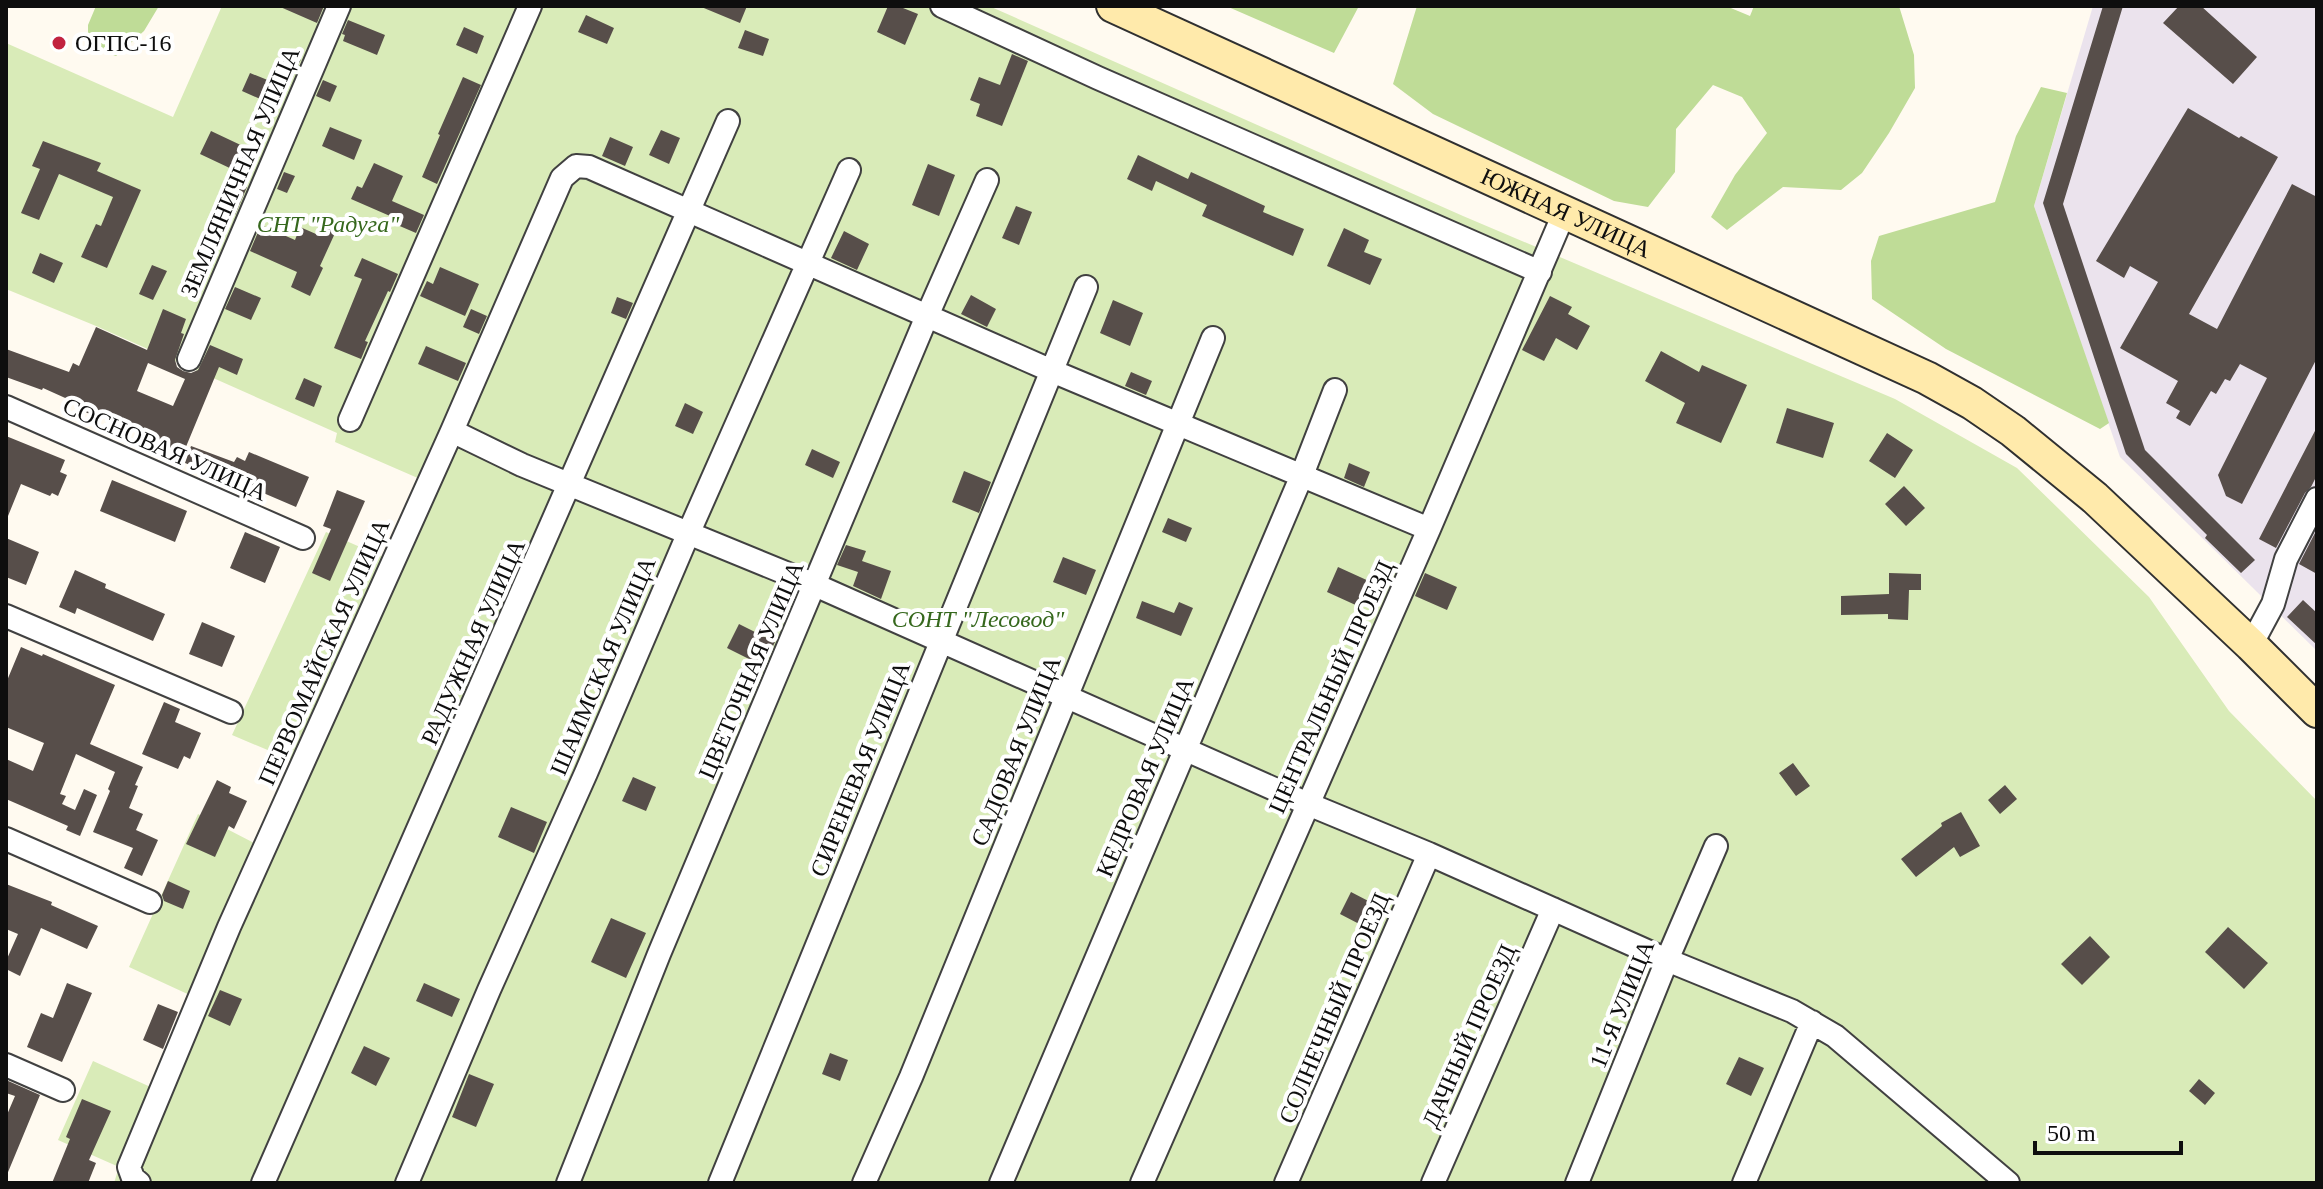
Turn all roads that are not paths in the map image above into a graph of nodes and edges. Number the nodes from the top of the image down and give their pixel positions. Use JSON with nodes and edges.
{"nodes":[{"id":1,"x":339,"y":6,"type":"edge"},
{"id":2,"x":530,"y":6,"type":"edge"},
{"id":3,"x":942,"y":6,"type":"edge"},
{"id":4,"x":1113,"y":6,"type":"edge"},
{"id":5,"x":728,"y":121,"type":"dead end"},
{"id":6,"x":849,"y":170,"type":"dead end"},
{"id":7,"x":987,"y":180,"type":"dead end"},
{"id":8,"x":689,"y":211,"type":"junction"},
{"id":9,"x":1565,"y":211,"type":"junction"},
{"id":10,"x":808,"y":264,"type":"junction"},
{"id":11,"x":1540,"y":272,"type":"junction"},
{"id":12,"x":1086,"y":287,"type":"dead end"},
{"id":13,"x":927,"y":316,"type":"junction"},
{"id":14,"x":1213,"y":338,"type":"dead end"},
{"id":15,"x":189,"y":359,"type":"dead end"},
{"id":16,"x":1052,"y":371,"type":"junction"},
{"id":17,"x":1335,"y":390,"type":"dead end"},
{"id":18,"x":6,"y":407,"type":"edge"},
{"id":19,"x":350,"y":420,"type":"dead end"},
{"id":20,"x":1176,"y":425,"type":"junction"},
{"id":21,"x":452,"y":431,"type":"junction"},
{"id":22,"x":1302,"y":475,"type":"junction"},
{"id":23,"x":570,"y":485,"type":"junction"},
{"id":24,"x":2317,"y":499,"type":"edge"},
{"id":25,"x":1429,"y":529,"type":"junction"},
{"id":26,"x":689,"y":532,"type":"junction"},
{"id":27,"x":303,"y":538,"type":"dead end"},
{"id":28,"x":815,"y":585,"type":"junction"},
{"id":29,"x":6,"y":616,"type":"edge"},
{"id":30,"x":940,"y":641,"type":"junction"},
{"id":31,"x":2251,"y":645,"type":"junction"},
{"id":32,"x":1066,"y":697,"type":"junction"},
{"id":33,"x":2317,"y":711,"type":"edge"},
{"id":34,"x":231,"y":712,"type":"dead end"},
{"id":35,"x":1185,"y":749,"type":"junction"},
{"id":36,"x":1308,"y":804,"type":"junction"},
{"id":37,"x":6,"y":839,"type":"edge"},
{"id":38,"x":1716,"y":846,"type":"dead end"},
{"id":39,"x":1429,"y":854,"type":"junction"},
{"id":40,"x":150,"y":902,"type":"dead end"},
{"id":41,"x":1553,"y":909,"type":"junction"},
{"id":42,"x":1667,"y":960,"type":"junction"},
{"id":43,"x":1812,"y":1022,"type":"junction"},
{"id":44,"x":6,"y":1065,"type":"edge"},
{"id":45,"x":63,"y":1090,"type":"dead end"},
{"id":46,"x":136,"y":1180,"type":"edge"},
{"id":47,"x":263,"y":1183,"type":"edge"},
{"id":48,"x":407,"y":1183,"type":"edge"},
{"id":49,"x":568,"y":1183,"type":"edge"},
{"id":50,"x":720,"y":1183,"type":"edge"},
{"id":51,"x":864,"y":1183,"type":"edge"},
{"id":52,"x":1001,"y":1183,"type":"edge"},
{"id":53,"x":1142,"y":1183,"type":"edge"},
{"id":54,"x":1286,"y":1183,"type":"edge"},
{"id":55,"x":1433,"y":1183,"type":"edge"},
{"id":56,"x":1577,"y":1183,"type":"edge"},
{"id":57,"x":1744,"y":1183,"type":"edge"},
{"id":58,"x":2008,"y":1183,"type":"edge"}],
"edges":[{"from":1,"to":15,"type":"street","name":"ЗЕМЛЯНИЧНАЯ УЛИЦА"},
{"from":2,"to":19,"type":"street"},
{"from":3,"to":11,"type":"street"},
{"from":4,"to":9,"type":"main road","name":"ЮЖНАЯ УЛИЦА"},
{"from":5,"to":8,"type":"street","name":"РАДУЖНАЯ УЛИЦА"},
{"from":6,"to":10,"type":"street","name":"ШАИМСКАЯ УЛИЦА"},
{"from":7,"to":13,"type":"street","name":"ЦВЕТОЧНАЯ УЛИЦА"},
{"from":8,"to":10,"type":"street"},
{"from":8,"to":21,"type":"street","name":"ПЕРВОМАЙСКАЯ УЛИЦА"},
{"from":8,"to":23,"type":"street","name":"РАДУЖНАЯ УЛИЦА"},
{"from":9,"to":11,"type":"street","name":"ЦЕНТРАЛЬНЫЙ ПРОЕЗД"},
{"from":9,"to":31,"type":"main road","name":"ЮЖНАЯ УЛИЦА"},
{"from":10,"to":13,"type":"street"},
{"from":10,"to":26,"type":"street","name":"ШАИМСКАЯ УЛИЦА"},
{"from":11,"to":25,"type":"street","name":"ЦЕНТРАЛЬНЫЙ ПРОЕЗД"},
{"from":12,"to":16,"type":"street","name":"СИРЕНЕВАЯ УЛИЦА"},
{"from":13,"to":16,"type":"street"},
{"from":13,"to":28,"type":"street","name":"ЦВЕТОЧНАЯ УЛИЦА"},
{"from":14,"to":20,"type":"street","name":"САДОВАЯ УЛИЦА"},
{"from":16,"to":20,"type":"street"},
{"from":16,"to":30,"type":"street","name":"СИРЕНЕВАЯ УЛИЦА"},
{"from":17,"to":22,"type":"street","name":"КЕДРОВАЯ УЛИЦА"},
{"from":18,"to":27,"type":"street","name":"СОСНОВАЯ УЛИЦА"},
{"from":20,"to":22,"type":"street"},
{"from":20,"to":32,"type":"street","name":"САДОВАЯ УЛИЦА"},
{"from":21,"to":23,"type":"street"},
{"from":21,"to":46,"type":"street","name":"ПЕРВОМАЙСКАЯ УЛИЦА"},
{"from":22,"to":25,"type":"street"},
{"from":22,"to":35,"type":"street","name":"КЕДРОВАЯ УЛИЦА"},
{"from":23,"to":26,"type":"street"},
{"from":23,"to":47,"type":"street","name":"РАДУЖНАЯ УЛИЦА"},
{"from":24,"to":31,"type":"street"},
{"from":25,"to":36,"type":"street","name":"ЦЕНТРАЛЬНЫЙ ПРОЕЗД"},
{"from":26,"to":28,"type":"street"},
{"from":26,"to":48,"type":"street","name":"ШАИМСКАЯ УЛИЦА"},
{"from":28,"to":30,"type":"street"},
{"from":28,"to":49,"type":"street","name":"ЦВЕТОЧНАЯ УЛИЦА"},
{"from":29,"to":34,"type":"street"},
{"from":30,"to":32,"type":"street"},
{"from":30,"to":50,"type":"street","name":"СИРЕНЕВАЯ УЛИЦА"},
{"from":31,"to":33,"type":"main road","name":"ЮЖНАЯ УЛИЦА"},
{"from":32,"to":35,"type":"street"},
{"from":32,"to":51,"type":"street","name":"САДОВАЯ УЛИЦА"},
{"from":35,"to":36,"type":"street"},
{"from":35,"to":52,"type":"street","name":"КЕДРОВАЯ УЛИЦА"},
{"from":36,"to":39,"type":"street"},
{"from":36,"to":53,"type":"street","name":"ЦЕНТРАЛЬНЫЙ ПРОЕЗД"},
{"from":37,"to":40,"type":"street"},
{"from":38,"to":42,"type":"street","name":"11-Я УЛИЦА"},
{"from":39,"to":41,"type":"street"},
{"from":39,"to":54,"type":"street","name":"СОЛНЕЧНЫЙ ПРОЕЗД"},
{"from":41,"to":42,"type":"street"},
{"from":41,"to":55,"type":"street","name":"ДАЧНЫЙ ПРОЕЗД"},
{"from":42,"to":43,"type":"street"},
{"from":42,"to":56,"type":"street","name":"11-Я УЛИЦА"},
{"from":43,"to":57,"type":"street"},
{"from":43,"to":58,"type":"street"},
{"from":44,"to":45,"type":"street"}]}
